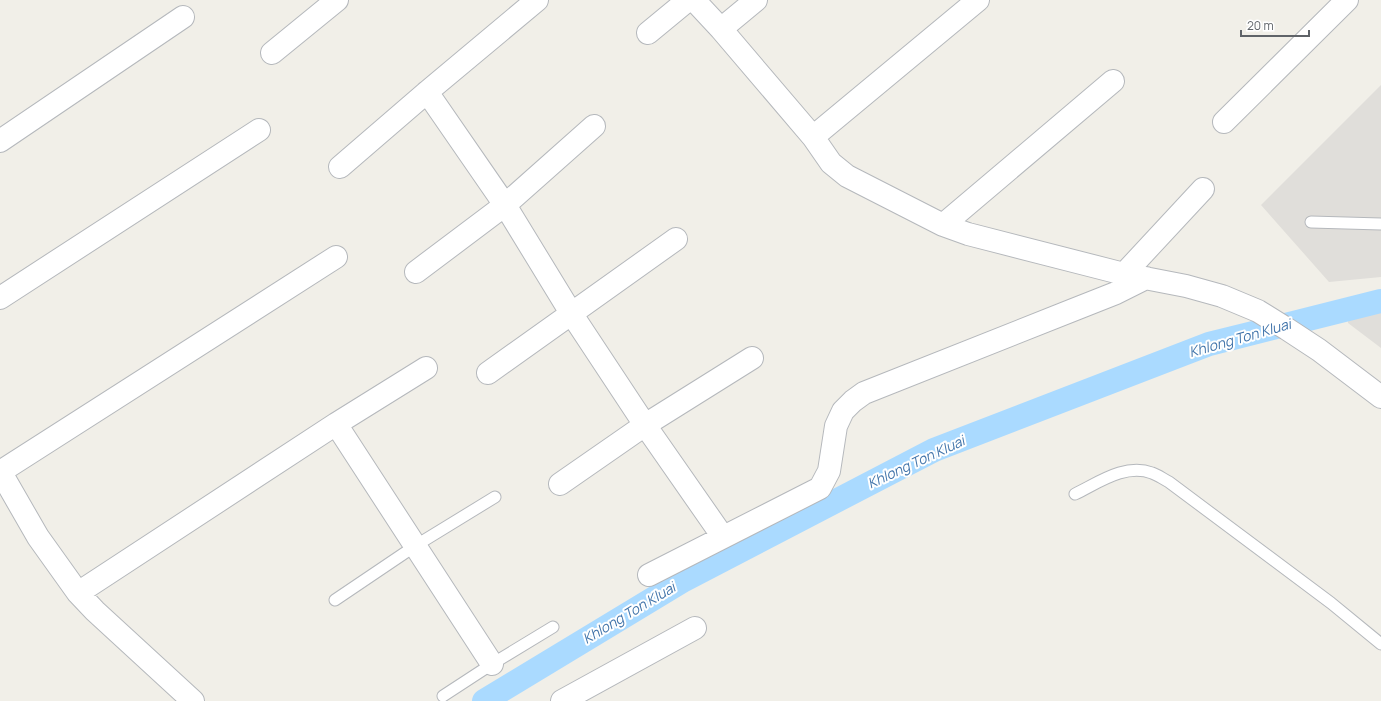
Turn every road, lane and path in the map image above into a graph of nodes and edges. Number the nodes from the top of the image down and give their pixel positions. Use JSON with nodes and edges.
{"nodes":[{"id":1,"x":337,"y":0,"type":"edge"},
{"id":2,"x":537,"y":0,"type":"edge"},
{"id":3,"x":688,"y":0,"type":"edge"},
{"id":4,"x":694,"y":0,"type":"edge"},
{"id":5,"x":756,"y":0,"type":"edge"},
{"id":6,"x":978,"y":0,"type":"edge"},
{"id":7,"x":1347,"y":0,"type":"edge"},
{"id":8,"x":184,"y":17,"type":"dead end"},
{"id":9,"x":721,"y":29,"type":"junction"},
{"id":10,"x":648,"y":33,"type":"dead end"},
{"id":11,"x":272,"y":53,"type":"dead end"},
{"id":12,"x":1113,"y":81,"type":"dead end"},
{"id":13,"x":427,"y":92,"type":"junction"},
{"id":14,"x":1224,"y":122,"type":"dead end"},
{"id":15,"x":594,"y":126,"type":"dead end"},
{"id":16,"x":259,"y":130,"type":"dead end"},
{"id":17,"x":813,"y":138,"type":"junction"},
{"id":18,"x":0,"y":141,"type":"edge"},
{"id":19,"x":340,"y":167,"type":"dead end"},
{"id":20,"x":1203,"y":189,"type":"dead end"},
{"id":21,"x":505,"y":205,"type":"junction"},
{"id":22,"x":1311,"y":222,"type":"dead end"},
{"id":23,"x":1381,"y":224,"type":"edge"},
{"id":24,"x":943,"y":225,"type":"junction"},
{"id":25,"x":676,"y":238,"type":"dead end"},
{"id":26,"x":336,"y":257,"type":"dead end"},
{"id":27,"x":416,"y":272,"type":"dead end"},
{"id":28,"x":1124,"y":274,"type":"junction"},
{"id":29,"x":1146,"y":278,"type":"junction"},
{"id":30,"x":0,"y":298,"type":"edge"},
{"id":31,"x":572,"y":313,"type":"junction"},
{"id":32,"x":752,"y":358,"type":"dead end"},
{"id":33,"x":426,"y":368,"type":"dead end"},
{"id":34,"x":488,"y":373,"type":"dead end"},
{"id":35,"x":1381,"y":397,"type":"edge"},
{"id":36,"x":336,"y":424,"type":"junction"},
{"id":37,"x":645,"y":425,"type":"junction"},
{"id":38,"x":0,"y":471,"type":"edge"},
{"id":39,"x":560,"y":484,"type":"dead end"},
{"id":40,"x":1075,"y":494,"type":"dead end"},
{"id":41,"x":495,"y":497,"type":"dead end"},
{"id":42,"x":723,"y":537,"type":"junction"},
{"id":43,"x":416,"y":546,"type":"junction"},
{"id":44,"x":649,"y":575,"type":"dead end"},
{"id":45,"x":78,"y":593,"type":"junction"},
{"id":46,"x":335,"y":600,"type":"dead end"},
{"id":47,"x":554,"y":627,"type":"dead end"},
{"id":48,"x":695,"y":628,"type":"dead end"},
{"id":49,"x":1381,"y":644,"type":"edge"},
{"id":50,"x":492,"y":664,"type":"junction"},
{"id":51,"x":443,"y":696,"type":"dead end"},
{"id":52,"x":191,"y":701,"type":"edge"},
{"id":53,"x":562,"y":701,"type":"edge"}],
"edges":[{"from":1,"to":11,"type":"street"},
{"from":2,"to":13,"type":"street"},
{"from":3,"to":10,"type":"street"},
{"from":4,"to":9,"type":"street"},
{"from":5,"to":9,"type":"street"},
{"from":6,"to":17,"type":"street"},
{"from":7,"to":14,"type":"street"},
{"from":8,"to":18,"type":"street"},
{"from":9,"to":17,"type":"street"},
{"from":12,"to":24,"type":"street"},
{"from":13,"to":19,"type":"street"},
{"from":13,"to":21,"type":"street"},
{"from":15,"to":21,"type":"street"},
{"from":16,"to":30,"type":"street"},
{"from":17,"to":24,"type":"street"},
{"from":20,"to":28,"type":"street"},
{"from":21,"to":27,"type":"street"},
{"from":21,"to":31,"type":"street"},
{"from":22,"to":23,"type":"lane"},
{"from":24,"to":28,"type":"street"},
{"from":25,"to":31,"type":"street"},
{"from":26,"to":38,"type":"street"},
{"from":28,"to":29,"type":"street"},
{"from":29,"to":35,"type":"street"},
{"from":29,"to":42,"type":"street"},
{"from":31,"to":34,"type":"street"},
{"from":31,"to":37,"type":"street"},
{"from":32,"to":37,"type":"street"},
{"from":33,"to":36,"type":"street"},
{"from":36,"to":43,"type":"street"},
{"from":36,"to":45,"type":"street"},
{"from":37,"to":39,"type":"street"},
{"from":37,"to":42,"type":"street"},
{"from":38,"to":45,"type":"street"},
{"from":40,"to":49,"type":"lane"},
{"from":41,"to":43,"type":"lane"},
{"from":42,"to":44,"type":"street"},
{"from":43,"to":46,"type":"lane"},
{"from":43,"to":50,"type":"street"},
{"from":45,"to":52,"type":"street"},
{"from":47,"to":50,"type":"lane"},
{"from":48,"to":53,"type":"street"},
{"from":50,"to":51,"type":"lane"}]}
